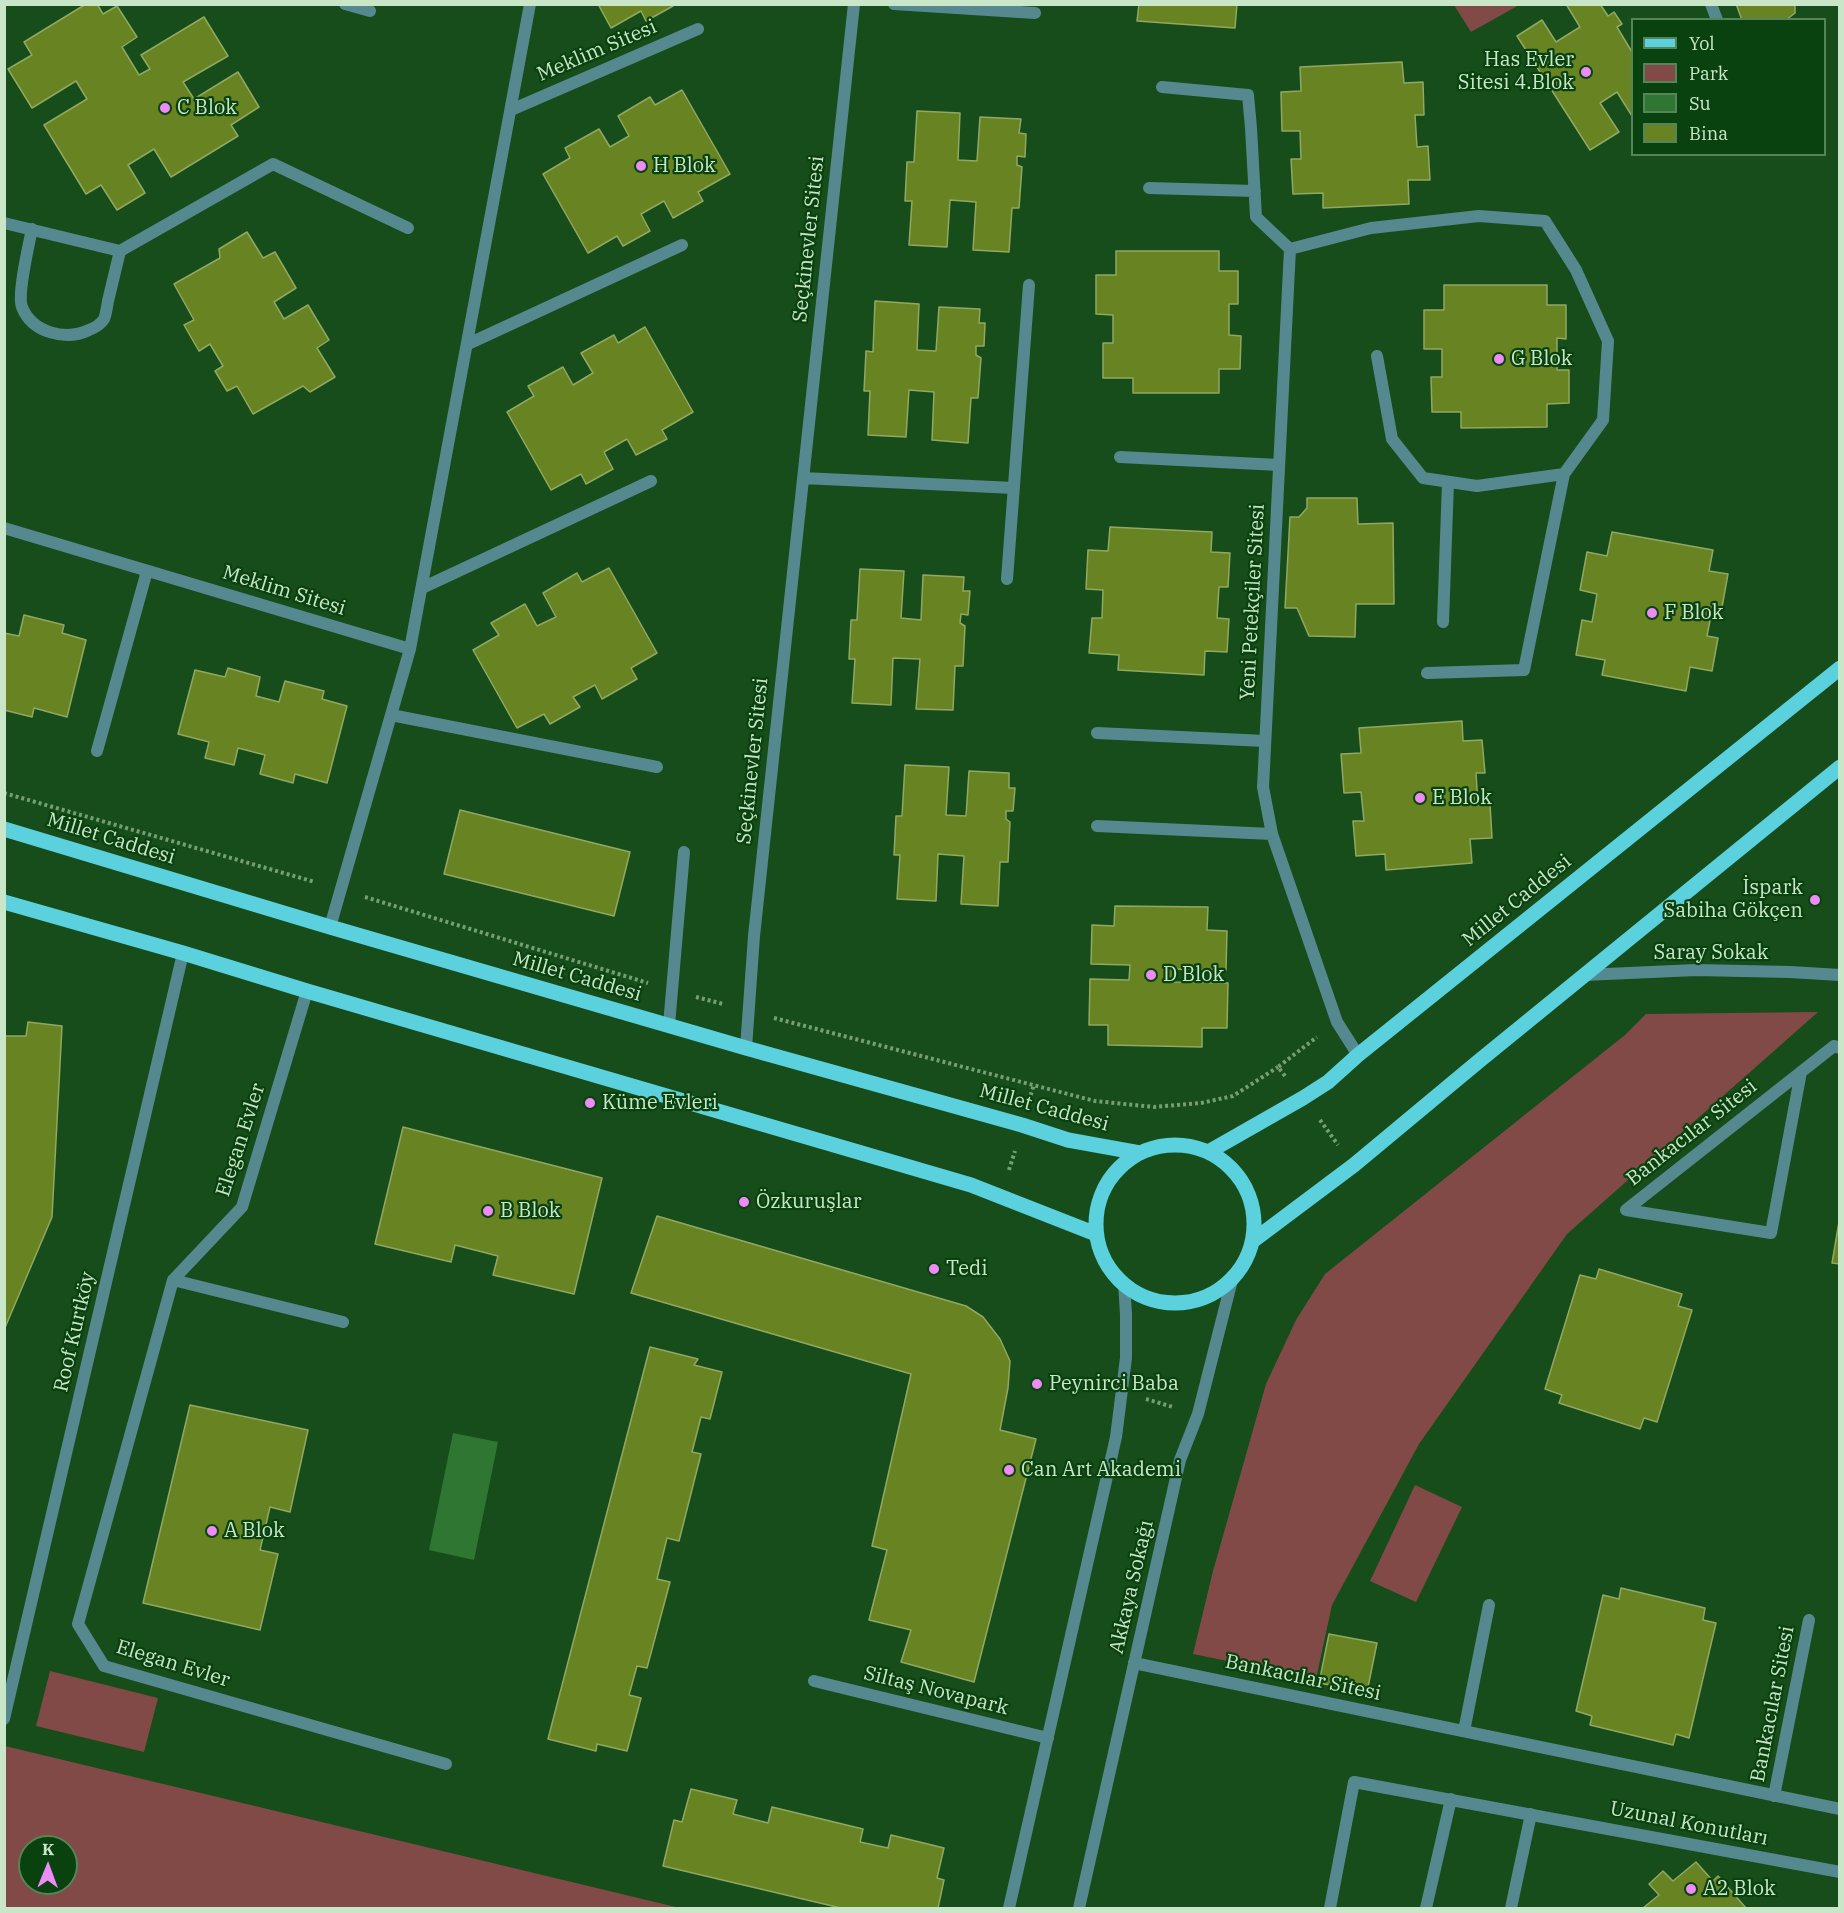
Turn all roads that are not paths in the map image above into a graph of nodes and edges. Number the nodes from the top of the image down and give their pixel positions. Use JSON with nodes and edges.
{"nodes":[{"id":1,"x":345,"y":4,"type":"edge"},
{"id":2,"x":530,"y":4,"type":"edge"},
{"id":3,"x":854,"y":4,"type":"edge"},
{"id":4,"x":894,"y":4,"type":"edge"},
{"id":5,"x":370,"y":11,"type":"dead end"},
{"id":6,"x":1035,"y":13,"type":"dead end"},
{"id":7,"x":698,"y":29,"type":"dead end"},
{"id":8,"x":1162,"y":87,"type":"dead end"},
{"id":9,"x":512,"y":110,"type":"junction"},
{"id":10,"x":1149,"y":188,"type":"dead end"},
{"id":11,"x":1255,"y":191,"type":"junction"},
{"id":12,"x":4,"y":223,"type":"edge"},
{"id":13,"x":408,"y":228,"type":"dead end"},
{"id":14,"x":32,"y":229,"type":"junction"},
{"id":15,"x":682,"y":244,"type":"dead end"},
{"id":16,"x":1290,"y":249,"type":"junction"},
{"id":17,"x":120,"y":251,"type":"junction"},
{"id":18,"x":1029,"y":285,"type":"dead end"},
{"id":19,"x":468,"y":344,"type":"junction"},
{"id":20,"x":1377,"y":357,"type":"dead end"},
{"id":21,"x":1120,"y":457,"type":"dead end"},
{"id":22,"x":1279,"y":465,"type":"junction"},
{"id":23,"x":1564,"y":474,"type":"junction"},
{"id":24,"x":803,"y":478,"type":"junction"},
{"id":25,"x":651,"y":481,"type":"dead end"},
{"id":26,"x":1448,"y":482,"type":"junction"},
{"id":27,"x":1014,"y":488,"type":"junction"},
{"id":28,"x":4,"y":528,"type":"edge"},
{"id":29,"x":147,"y":571,"type":"junction"},
{"id":30,"x":1007,"y":579,"type":"dead end"},
{"id":31,"x":422,"y":588,"type":"junction"},
{"id":32,"x":1443,"y":622,"type":"dead end"},
{"id":33,"x":410,"y":649,"type":"junction"},
{"id":34,"x":1839,"y":668,"type":"edge"},
{"id":35,"x":1427,"y":673,"type":"dead end"},
{"id":36,"x":391,"y":715,"type":"junction"},
{"id":37,"x":1097,"y":734,"type":"dead end"},
{"id":38,"x":1266,"y":741,"type":"junction"},
{"id":39,"x":97,"y":750,"type":"dead end"},
{"id":40,"x":657,"y":767,"type":"dead end"},
{"id":41,"x":1839,"y":768,"type":"edge"},
{"id":42,"x":1097,"y":826,"type":"dead end"},
{"id":43,"x":4,"y":829,"type":"edge"},
{"id":44,"x":1272,"y":834,"type":"junction"},
{"id":45,"x":684,"y":852,"type":"dead end"},
{"id":46,"x":4,"y":902,"type":"edge"},
{"id":47,"x":330,"y":927,"type":"junction"},
{"id":48,"x":183,"y":953,"type":"junction"},
{"id":49,"x":1584,"y":975,"type":"junction"},
{"id":50,"x":1839,"y":975,"type":"edge"},
{"id":51,"x":307,"y":991,"type":"junction"},
{"id":52,"x":669,"y":1025,"type":"junction"},
{"id":53,"x":746,"y":1048,"type":"junction"},
{"id":54,"x":1839,"y":1048,"type":"edge"},
{"id":55,"x":1358,"y":1055,"type":"junction"},
{"id":56,"x":1801,"y":1072,"type":"junction"},
{"id":57,"x":1210,"y":1151,"type":"junction"},
{"id":58,"x":1140,"y":1153,"type":"junction"},
{"id":59,"x":1096,"y":1234,"type":"junction"},
{"id":60,"x":1254,"y":1240,"type":"junction"},
{"id":61,"x":1233,"y":1276,"type":"junction"},
{"id":62,"x":173,"y":1280,"type":"junction"},
{"id":63,"x":1124,"y":1283,"type":"junction"},
{"id":64,"x":343,"y":1322,"type":"dead end"},
{"id":65,"x":1489,"y":1605,"type":"dead end"},
{"id":66,"x":1809,"y":1620,"type":"dead end"},
{"id":67,"x":1134,"y":1664,"type":"junction"},
{"id":68,"x":814,"y":1681,"type":"dead end"},
{"id":69,"x":4,"y":1719,"type":"edge"},
{"id":70,"x":1464,"y":1731,"type":"junction"},
{"id":71,"x":1048,"y":1738,"type":"junction"},
{"id":72,"x":446,"y":1764,"type":"dead end"},
{"id":73,"x":1774,"y":1796,"type":"junction"},
{"id":74,"x":1451,"y":1799,"type":"junction"},
{"id":75,"x":1839,"y":1809,"type":"edge"},
{"id":76,"x":1531,"y":1814,"type":"junction"},
{"id":77,"x":1839,"y":1872,"type":"edge"},
{"id":78,"x":1010,"y":1908,"type":"edge"},
{"id":79,"x":1079,"y":1908,"type":"edge"},
{"id":80,"x":1330,"y":1908,"type":"edge"},
{"id":81,"x":1426,"y":1908,"type":"edge"},
{"id":82,"x":1511,"y":1908,"type":"edge"}],
"edges":[{"from":1,"to":5,"type":"street"},
{"from":2,"to":9,"type":"street","name":"Meklim Sitesi"},
{"from":3,"to":24,"type":"street","name":"Seçkinevler Sitesi"},
{"from":4,"to":6,"type":"street"},
{"from":7,"to":9,"type":"street","name":"Meklim Sitesi"},
{"from":8,"to":11,"type":"street"},
{"from":9,"to":19,"type":"street","name":"Meklim Sitesi"},
{"from":10,"to":11,"type":"street"},
{"from":11,"to":16,"type":"street"},
{"from":12,"to":14,"type":"street"},
{"from":13,"to":17,"type":"street"},
{"from":14,"to":17,"type":"street"},
{"from":14,"to":17,"type":"street"},
{"from":15,"to":19,"type":"street"},
{"from":16,"to":22,"type":"street","name":"Yeni Petekçiler Sitesi"},
{"from":16,"to":23,"type":"street"},
{"from":18,"to":27,"type":"street"},
{"from":19,"to":31,"type":"street","name":"Meklim Sitesi"},
{"from":20,"to":26,"type":"street"},
{"from":21,"to":22,"type":"street"},
{"from":22,"to":38,"type":"street","name":"Yeni Petekçiler Sitesi"},
{"from":23,"to":26,"type":"street"},
{"from":23,"to":35,"type":"street"},
{"from":24,"to":27,"type":"street"},
{"from":24,"to":53,"type":"street","name":"Seçkinevler Sitesi"},
{"from":25,"to":31,"type":"street"},
{"from":26,"to":32,"type":"street"},
{"from":27,"to":30,"type":"street"},
{"from":28,"to":29,"type":"street","name":"Meklim Sitesi"},
{"from":29,"to":33,"type":"street","name":"Meklim Sitesi"},
{"from":29,"to":39,"type":"street"},
{"from":31,"to":33,"type":"street","name":"Meklim Sitesi"},
{"from":33,"to":36,"type":"street","name":"Meklim Sitesi"},
{"from":34,"to":55,"type":"main road","name":"Millet Caddesi"},
{"from":36,"to":40,"type":"street"},
{"from":36,"to":47,"type":"street","name":"Meklim Sitesi"},
{"from":37,"to":38,"type":"street"},
{"from":38,"to":44,"type":"street","name":"Yeni Petekçiler Sitesi"},
{"from":41,"to":49,"type":"main road"},
{"from":42,"to":44,"type":"street"},
{"from":43,"to":47,"type":"main road","name":"Millet Caddesi"},
{"from":44,"to":55,"type":"street","name":"Yeni Petekçiler Sitesi"},
{"from":45,"to":52,"type":"street"},
{"from":46,"to":48,"type":"main road"},
{"from":47,"to":52,"type":"main road","name":"Millet Caddesi"},
{"from":48,"to":51,"type":"main road"},
{"from":48,"to":69,"type":"street","name":"Roof Kurtköy"},
{"from":49,"to":50,"type":"street","name":"Saray Sokak"},
{"from":49,"to":60,"type":"main road"},
{"from":51,"to":59,"type":"main road"},
{"from":51,"to":62,"type":"street","name":"Elegan Evler"},
{"from":52,"to":53,"type":"main road","name":"Millet Caddesi"},
{"from":53,"to":58,"type":"main road","name":"Millet Caddesi"},
{"from":54,"to":56,"type":"street","name":"Bankacılar Sitesi"},
{"from":55,"to":57,"type":"main road","name":"Millet Caddesi"},
{"from":56,"to":56,"type":"street","name":"Bankacılar Sitesi"},
{"from":57,"to":58,"type":"main road"},
{"from":57,"to":60,"type":"main road"},
{"from":58,"to":59,"type":"main road"},
{"from":59,"to":63,"type":"main road"},
{"from":60,"to":61,"type":"main road"},
{"from":61,"to":63,"type":"main road"},
{"from":61,"to":67,"type":"street","name":"Akkaya Sokağı"},
{"from":62,"to":64,"type":"street"},
{"from":62,"to":72,"type":"street","name":"Elegan Evler"},
{"from":63,"to":71,"type":"street"},
{"from":65,"to":70,"type":"street"},
{"from":66,"to":73,"type":"street","name":"Bankacılar Sitesi"},
{"from":67,"to":70,"type":"street","name":"Bankacılar Sitesi"},
{"from":67,"to":79,"type":"street","name":"Akkaya Sokağı"},
{"from":68,"to":71,"type":"street","name":"Siltaş Novapark"},
{"from":70,"to":73,"type":"street","name":"Bankacılar Sitesi"},
{"from":71,"to":78,"type":"street"},
{"from":73,"to":75,"type":"street","name":"Bankacılar Sitesi"},
{"from":74,"to":76,"type":"street","name":"Uzunal Konutları"},
{"from":74,"to":80,"type":"street","name":"Uzunal Konutları"},
{"from":74,"to":81,"type":"street"},
{"from":76,"to":77,"type":"street","name":"Uzunal Konutları"},
{"from":76,"to":82,"type":"street"}]}
